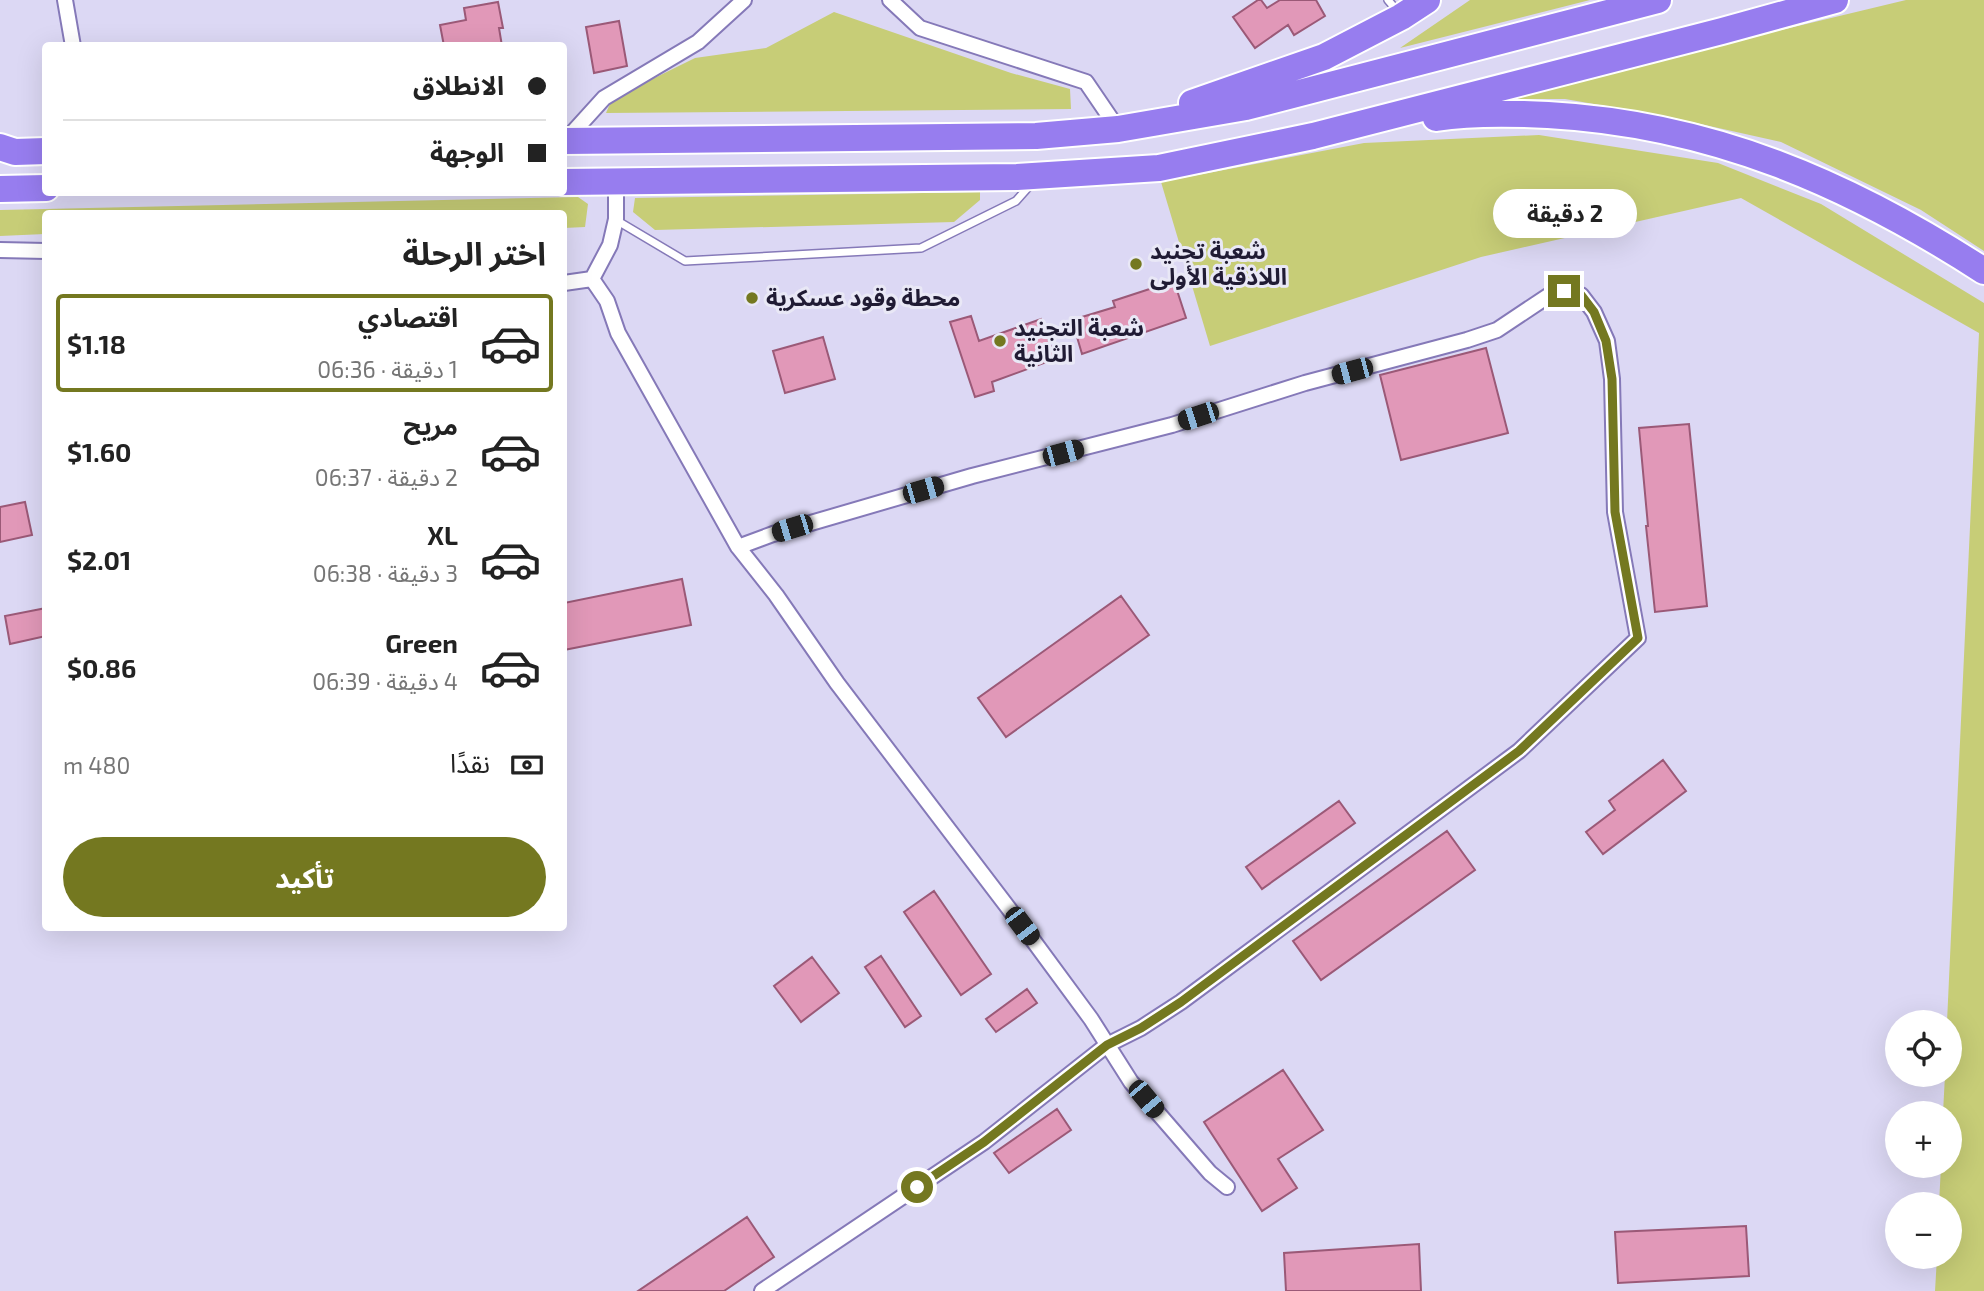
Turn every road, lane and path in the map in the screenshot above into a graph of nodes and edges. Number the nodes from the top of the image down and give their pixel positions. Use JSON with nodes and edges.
{"nodes":[{"id":1,"x":65,"y":0,"type":"edge"},
{"id":2,"x":744,"y":0,"type":"edge"},
{"id":3,"x":890,"y":0,"type":"edge"},
{"id":4,"x":1427,"y":0,"type":"edge"},
{"id":5,"x":1658,"y":0,"type":"edge"},
{"id":6,"x":1835,"y":0,"type":"edge"},
{"id":7,"x":1395,"y":8,"type":"edge"},
{"id":8,"x":72,"y":42,"type":"edge"},
{"id":9,"x":1118,"y":129,"type":"junction"},
{"id":10,"x":1314,"y":136,"type":"junction"},
{"id":11,"x":567,"y":138,"type":"edge"},
{"id":12,"x":567,"y":141,"type":"edge"},
{"id":13,"x":0,"y":147,"type":"edge"},
{"id":14,"x":42,"y":151,"type":"edge"},
{"id":15,"x":1039,"y":176,"type":"junction"},
{"id":16,"x":567,"y":182,"type":"edge"},
{"id":17,"x":616,"y":182,"type":"junction"},
{"id":18,"x":42,"y":188,"type":"edge"},
{"id":19,"x":0,"y":190,"type":"edge"},
{"id":20,"x":616,"y":219,"type":"junction"},
{"id":21,"x":0,"y":250,"type":"edge"},
{"id":22,"x":42,"y":251,"type":"edge"},
{"id":23,"x":1984,"y":271,"type":"edge"},
{"id":24,"x":592,"y":279,"type":"junction"},
{"id":25,"x":567,"y":283,"type":"edge"},
{"id":26,"x":738,"y":547,"type":"junction"},
{"id":27,"x":1107,"y":1045,"type":"junction"},
{"id":28,"x":1227,"y":1187,"type":"dead end"},
{"id":29,"x":762,"y":1291,"type":"edge"}],
"edges":[{"from":1,"to":8,"type":"street"},
{"from":2,"to":11,"type":"street"},
{"from":3,"to":9,"type":"street"},
{"from":4,"to":7,"type":"highway"},
{"from":5,"to":9,"type":"highway"},
{"from":6,"to":10,"type":"highway"},
{"from":7,"to":9,"type":"highway"},
{"from":9,"to":12,"type":"highway"},
{"from":10,"to":15,"type":"highway"},
{"from":10,"to":23,"type":"highway"},
{"from":13,"to":14,"type":"highway"},
{"from":15,"to":17,"type":"highway"},
{"from":15,"to":20,"type":"lane"},
{"from":16,"to":17,"type":"highway"},
{"from":17,"to":20,"type":"street"},
{"from":18,"to":19,"type":"highway"},
{"from":20,"to":24,"type":"street"},
{"from":21,"to":22,"type":"street"},
{"from":24,"to":25,"type":"street"},
{"from":24,"to":26,"type":"street"},
{"from":26,"to":27,"type":"street"},
{"from":26,"to":27,"type":"street"},
{"from":27,"to":28,"type":"street"},
{"from":27,"to":29,"type":"street"}]}
